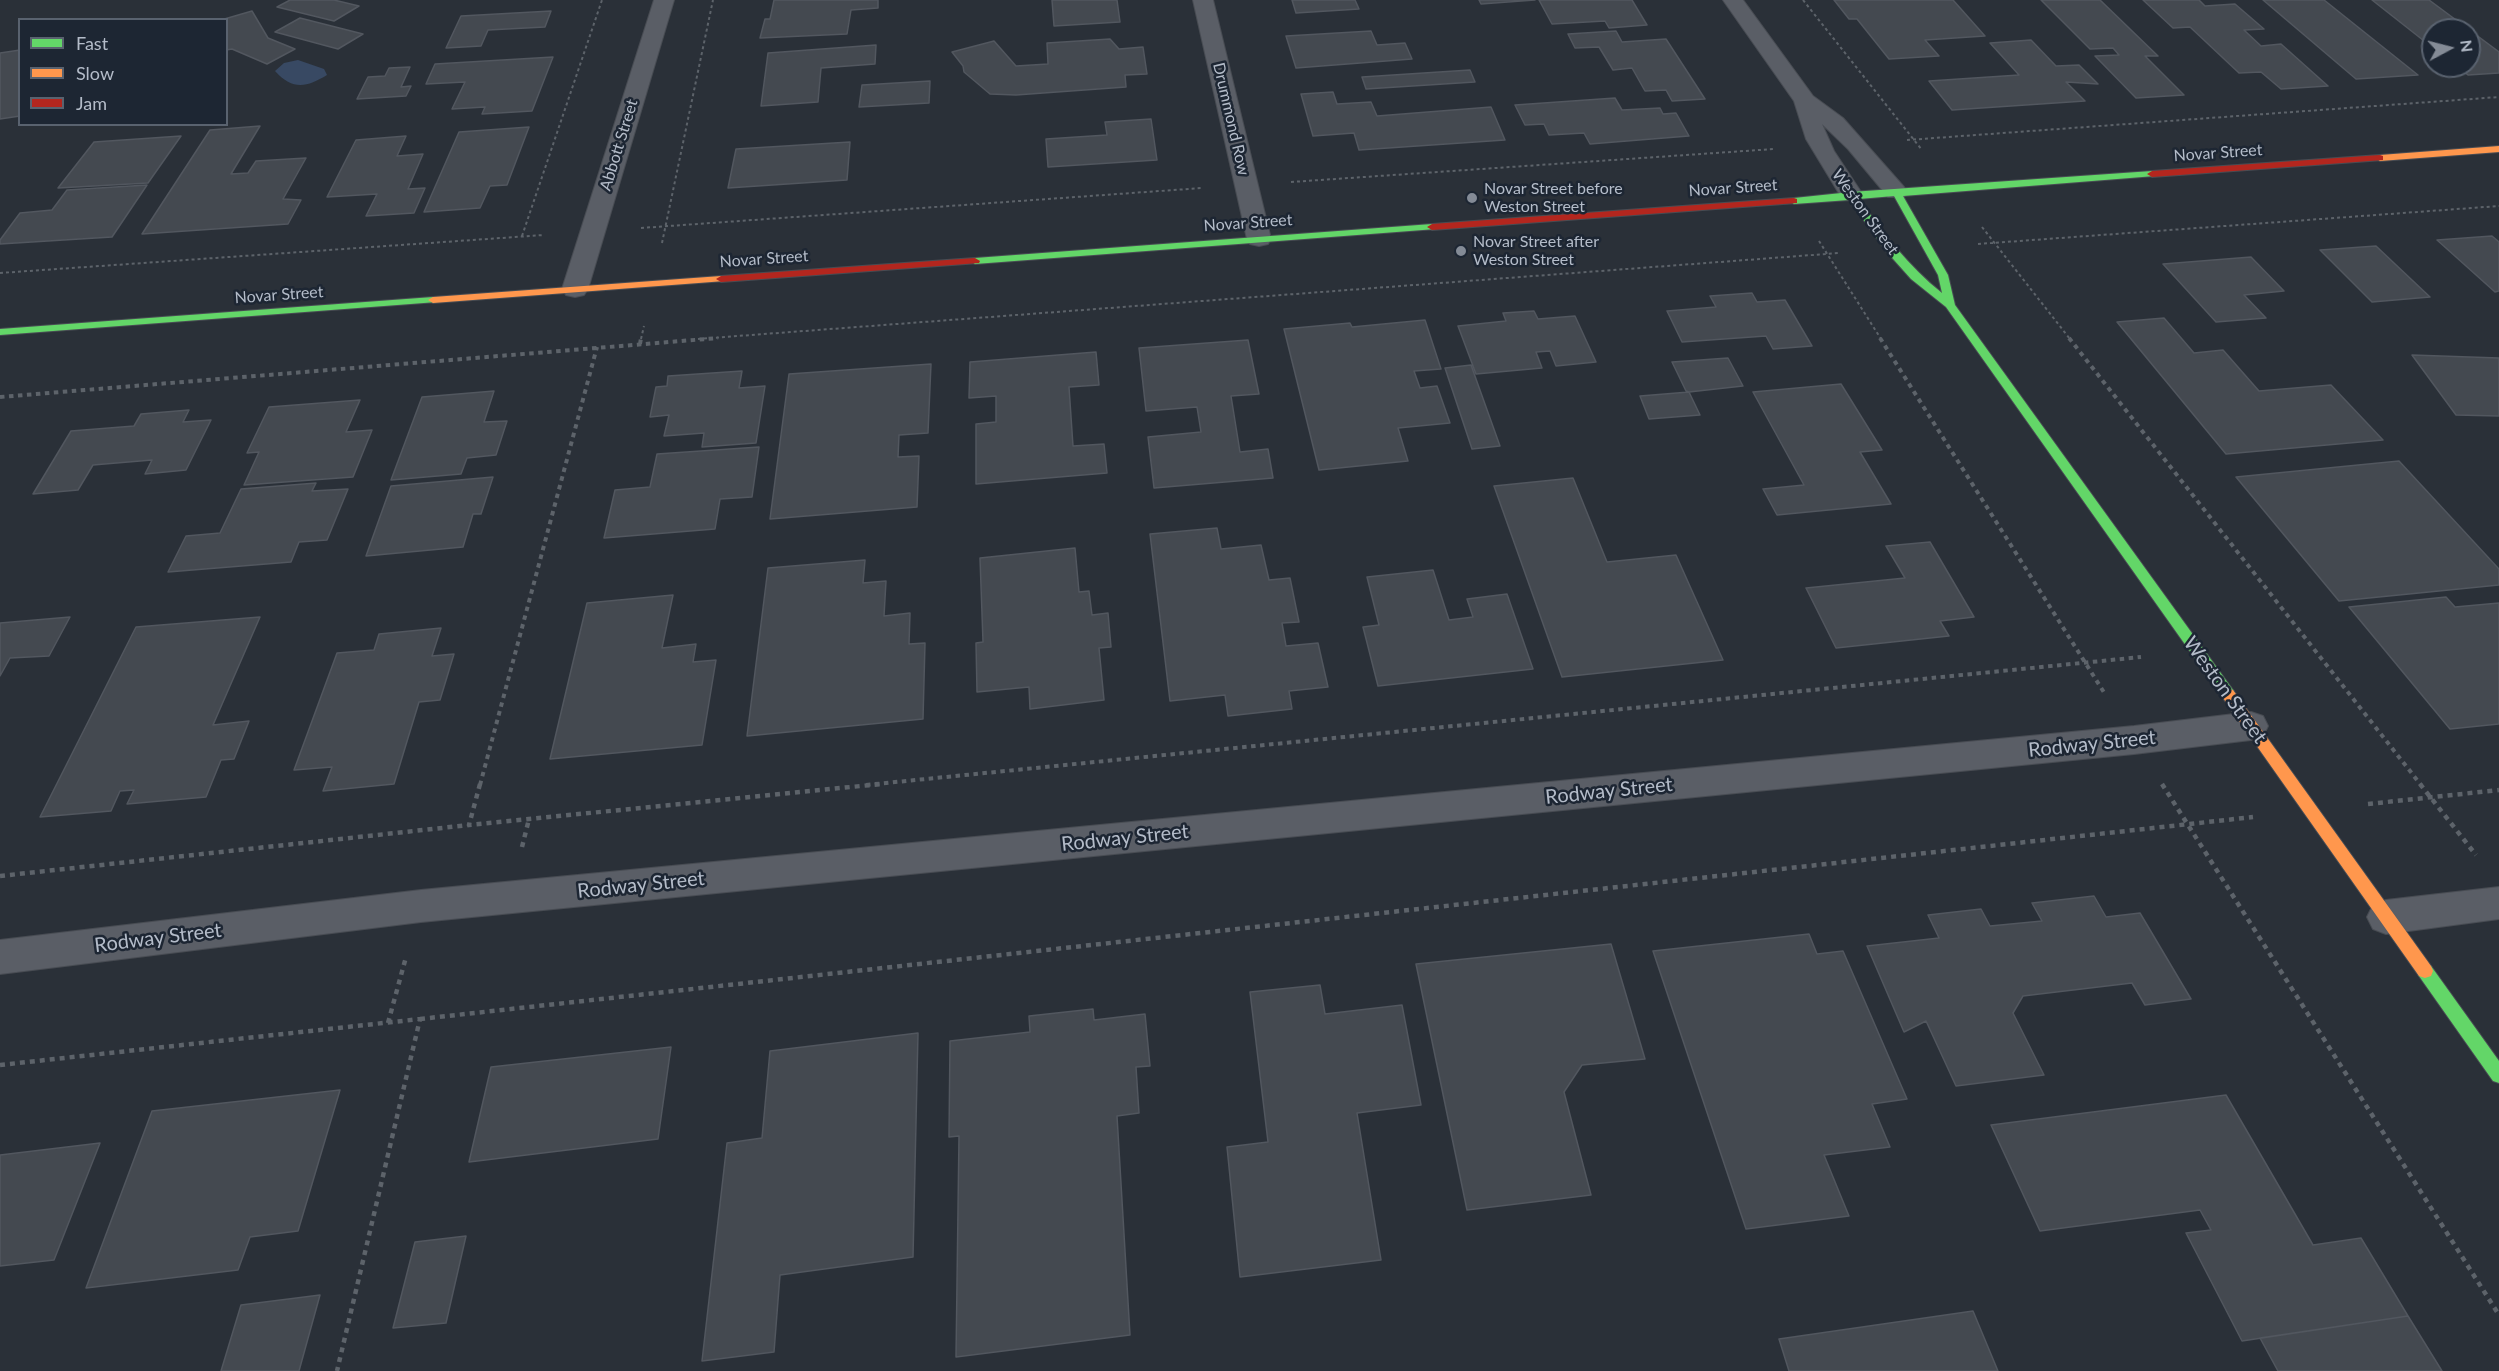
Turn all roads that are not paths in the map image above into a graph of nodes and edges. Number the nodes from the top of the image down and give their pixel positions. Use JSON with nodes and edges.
{"nodes":[{"id":1,"x":664,"y":0,"type":"edge"},
{"id":2,"x":1203,"y":0,"type":"edge"},
{"id":3,"x":1733,"y":0,"type":"edge"},
{"id":4,"x":1805,"y":101,"type":"junction"},
{"id":5,"x":2499,"y":149,"type":"edge"},
{"id":6,"x":1896,"y":192,"type":"junction"},
{"id":7,"x":1851,"y":195,"type":"junction"},
{"id":8,"x":1258,"y":239,"type":"junction"},
{"id":9,"x":575,"y":290,"type":"junction"},
{"id":10,"x":1950,"y":305,"type":"junction"},
{"id":11,"x":0,"y":332,"type":"edge"},
{"id":12,"x":2251,"y":726,"type":"junction"},
{"id":13,"x":2499,"y":903,"type":"edge"},
{"id":14,"x":2386,"y":917,"type":"junction"},
{"id":15,"x":0,"y":957,"type":"edge"},
{"id":16,"x":2499,"y":1075,"type":"edge"}],
"edges":[{"from":1,"to":9,"type":"street","name":"Abbott Street"},
{"from":2,"to":8,"type":"street","name":"Drummond Row"},
{"from":3,"to":4,"type":"street","name":"Weston Street"},
{"from":4,"to":6,"type":"street","name":"Weston Street"},
{"from":4,"to":7,"type":"street","name":"Weston Street"},
{"from":5,"to":6,"type":"main road","name":"Novar Street"},
{"from":6,"to":7,"type":"main road","name":"Novar Street"},
{"from":6,"to":10,"type":"main road","name":"Weston Street"},
{"from":7,"to":8,"type":"main road","name":"Novar Street"},
{"from":7,"to":10,"type":"main road","name":"Weston Street"},
{"from":8,"to":9,"type":"main road","name":"Novar Street"},
{"from":9,"to":11,"type":"main road","name":"Novar Street"},
{"from":10,"to":12,"type":"main road","name":"Weston Street"},
{"from":12,"to":14,"type":"main road","name":"Weston Street"},
{"from":12,"to":15,"type":"street","name":"Rodway Street"},
{"from":13,"to":14,"type":"street"},
{"from":14,"to":16,"type":"main road","name":"Weston Street"}]}
